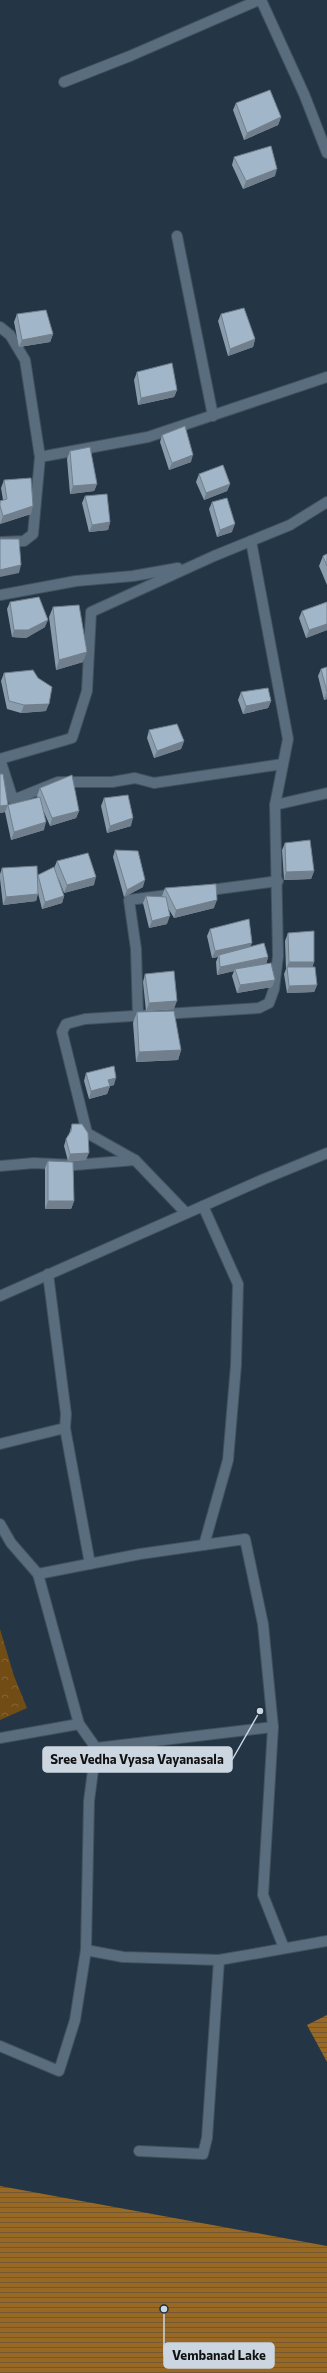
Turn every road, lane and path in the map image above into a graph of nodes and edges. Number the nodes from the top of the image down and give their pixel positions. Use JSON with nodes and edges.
{"nodes":[{"id":1,"x":260,"y":0,"type":"edge"},
{"id":2,"x":64,"y":82,"type":"dead end"},
{"id":3,"x":327,"y":153,"type":"edge"},
{"id":4,"x":177,"y":236,"type":"dead end"},
{"id":5,"x":0,"y":327,"type":"edge"},
{"id":6,"x":327,"y":377,"type":"edge"},
{"id":7,"x":212,"y":416,"type":"junction"},
{"id":8,"x":40,"y":457,"type":"junction"},
{"id":9,"x":327,"y":502,"type":"edge"},
{"id":10,"x":251,"y":541,"type":"junction"},
{"id":11,"x":0,"y":542,"type":"edge"},
{"id":12,"x":193,"y":566,"type":"junction"},
{"id":13,"x":0,"y":594,"type":"edge"},
{"id":14,"x":0,"y":759,"type":"edge"},
{"id":15,"x":283,"y":764,"type":"junction"},
{"id":16,"x":327,"y":794,"type":"edge"},
{"id":17,"x":275,"y":805,"type":"junction"},
{"id":18,"x":278,"y":881,"type":"junction"},
{"id":19,"x":138,"y":1015,"type":"junction"},
{"id":20,"x":327,"y":1153,"type":"edge"},
{"id":21,"x":135,"y":1160,"type":"junction"},
{"id":22,"x":0,"y":1166,"type":"edge"},
{"id":23,"x":203,"y":1206,"type":"junction"},
{"id":24,"x":186,"y":1213,"type":"junction"},
{"id":25,"x":48,"y":1274,"type":"junction"},
{"id":26,"x":0,"y":1296,"type":"edge"},
{"id":27,"x":65,"y":1428,"type":"junction"},
{"id":28,"x":0,"y":1444,"type":"edge"},
{"id":29,"x":0,"y":1524,"type":"edge"},
{"id":30,"x":204,"y":1544,"type":"junction"},
{"id":31,"x":90,"y":1564,"type":"junction"},
{"id":32,"x":38,"y":1574,"type":"junction"},
{"id":33,"x":79,"y":1724,"type":"junction"},
{"id":34,"x":273,"y":1727,"type":"junction"},
{"id":35,"x":0,"y":1738,"type":"edge"},
{"id":36,"x":96,"y":1748,"type":"junction"},
{"id":37,"x":327,"y":1941,"type":"edge"},
{"id":38,"x":284,"y":1948,"type":"junction"},
{"id":39,"x":86,"y":1950,"type":"junction"},
{"id":40,"x":219,"y":1960,"type":"junction"},
{"id":41,"x":0,"y":2046,"type":"edge"},
{"id":42,"x":139,"y":2151,"type":"dead end"}],
"edges":[{"from":1,"to":2,"type":"street"},
{"from":1,"to":3,"type":"street"},
{"from":4,"to":7,"type":"street"},
{"from":5,"to":8,"type":"street"},
{"from":6,"to":7,"type":"street"},
{"from":7,"to":8,"type":"street"},
{"from":8,"to":11,"type":"street"},
{"from":9,"to":10,"type":"street"},
{"from":10,"to":12,"type":"street"},
{"from":10,"to":15,"type":"street"},
{"from":12,"to":13,"type":"street"},
{"from":12,"to":14,"type":"street"},
{"from":14,"to":15,"type":"street"},
{"from":15,"to":17,"type":"street"},
{"from":16,"to":17,"type":"street"},
{"from":17,"to":18,"type":"street"},
{"from":18,"to":19,"type":"street"},
{"from":18,"to":19,"type":"street"},
{"from":19,"to":21,"type":"street"},
{"from":20,"to":23,"type":"street"},
{"from":21,"to":22,"type":"street"},
{"from":21,"to":24,"type":"street"},
{"from":23,"to":24,"type":"street"},
{"from":23,"to":30,"type":"street"},
{"from":24,"to":25,"type":"street"},
{"from":25,"to":26,"type":"street"},
{"from":25,"to":27,"type":"street"},
{"from":27,"to":28,"type":"street"},
{"from":27,"to":31,"type":"street"},
{"from":29,"to":32,"type":"street"},
{"from":30,"to":31,"type":"street"},
{"from":30,"to":34,"type":"street"},
{"from":31,"to":32,"type":"street"},
{"from":32,"to":33,"type":"street"},
{"from":33,"to":35,"type":"street"},
{"from":33,"to":36,"type":"street"},
{"from":34,"to":36,"type":"street"},
{"from":34,"to":38,"type":"street"},
{"from":36,"to":39,"type":"street"},
{"from":37,"to":38,"type":"street"},
{"from":38,"to":40,"type":"street"},
{"from":39,"to":40,"type":"street"},
{"from":39,"to":41,"type":"street"},
{"from":40,"to":42,"type":"street"}]}
